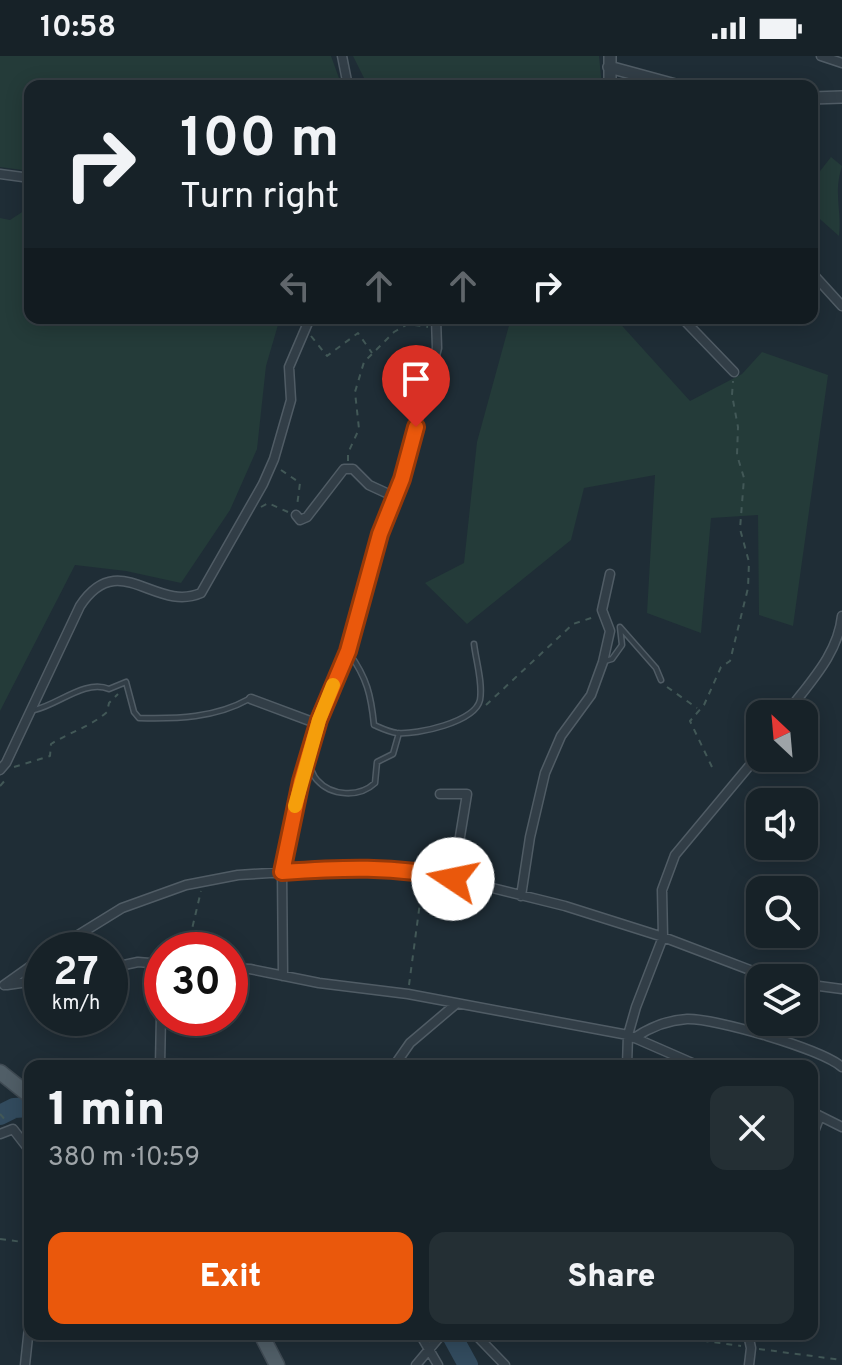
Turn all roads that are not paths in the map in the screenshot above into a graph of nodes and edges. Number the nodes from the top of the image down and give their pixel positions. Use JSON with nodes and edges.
{"nodes":[{"id":1,"x":342,"y":56,"type":"edge"},
{"id":2,"x":821,"y":56,"type":"edge"},
{"id":3,"x":610,"y":62,"type":"edge"},
{"id":4,"x":842,"y":63,"type":"edge"},
{"id":5,"x":347,"y":80,"type":"edge"},
{"id":6,"x":662,"y":80,"type":"edge"},
{"id":7,"x":842,"y":97,"type":"edge"},
{"id":8,"x":818,"y":98,"type":"edge"},
{"id":9,"x":0,"y":174,"type":"edge"},
{"id":10,"x":24,"y":177,"type":"edge"},
{"id":11,"x":818,"y":280,"type":"edge"},
{"id":12,"x":842,"y":306,"type":"edge"},
{"id":13,"x":307,"y":324,"type":"edge"},
{"id":14,"x":436,"y":324,"type":"edge"},
{"id":15,"x":688,"y":324,"type":"edge"},
{"id":16,"x":734,"y":372,"type":"road end"},
{"id":17,"x":395,"y":497,"type":"junction"},
{"id":18,"x":296,"y":515,"type":"road end"},
{"id":19,"x":610,"y":574,"type":"dead end"},
{"id":20,"x":842,"y":616,"type":"edge"},
{"id":21,"x":474,"y":644,"type":"dead end"},
{"id":22,"x":348,"y":651,"type":"junction"},
{"id":23,"x":603,"y":662,"type":"junction"},
{"id":24,"x":661,"y":680,"type":"road end"},
{"id":25,"x":251,"y":699,"type":"joint"},
{"id":26,"x":797,"y":700,"type":"edge"},
{"id":27,"x":31,"y":710,"type":"junction"},
{"id":28,"x":318,"y":724,"type":"junction"},
{"id":29,"x":399,"y":733,"type":"junction"},
{"id":30,"x":306,"y":762,"type":"junction"},
{"id":31,"x":0,"y":770,"type":"edge"},
{"id":32,"x":746,"y":770,"type":"edge"},
{"id":33,"x":440,"y":794,"type":"dead end"},
{"id":34,"x":282,"y":872,"type":"junction"},
{"id":35,"x":453,"y":879,"type":"junction"},
{"id":36,"x":521,"y":896,"type":"junction"},
{"id":37,"x":83,"y":932,"type":"edge"},
{"id":38,"x":663,"y":937,"type":"junction"},
{"id":39,"x":746,"y":969,"type":"edge"},
{"id":40,"x":24,"y":971,"type":"edge"},
{"id":41,"x":248,"y":971,"type":"edge"},
{"id":42,"x":283,"y":976,"type":"junction"},
{"id":43,"x":24,"y":983,"type":"edge"},
{"id":44,"x":2,"y":986,"type":"edge"},
{"id":45,"x":818,"y":986,"type":"edge"},
{"id":46,"x":842,"y":989,"type":"edge"},
{"id":47,"x":456,"y":1004,"type":"junction"},
{"id":48,"x":161,"y":1036,"type":"edge"},
{"id":49,"x":631,"y":1037,"type":"junction"},
{"id":50,"x":160,"y":1060,"type":"edge"},
{"id":51,"x":398,"y":1060,"type":"edge"},
{"id":52,"x":628,"y":1060,"type":"edge"},
{"id":53,"x":685,"y":1060,"type":"edge"},
{"id":54,"x":842,"y":1067,"type":"edge"},
{"id":55,"x":0,"y":1072,"type":"edge"},
{"id":56,"x":24,"y":1090,"type":"edge"},
{"id":57,"x":818,"y":1115,"type":"edge"},
{"id":58,"x":842,"y":1127,"type":"edge"},
{"id":59,"x":0,"y":1134,"type":"edge"},
{"id":60,"x":24,"y":1143,"type":"edge"},
{"id":61,"x":28,"y":1340,"type":"edge"},
{"id":62,"x":264,"y":1340,"type":"edge"},
{"id":63,"x":423,"y":1340,"type":"edge"},
{"id":64,"x":437,"y":1340,"type":"edge"},
{"id":65,"x":481,"y":1340,"type":"edge"},
{"id":66,"x":749,"y":1340,"type":"edge"},
{"id":67,"x":428,"y":1351,"type":"junction"},
{"id":68,"x":25,"y":1365,"type":"edge"},
{"id":69,"x":277,"y":1365,"type":"edge"},
{"id":70,"x":416,"y":1365,"type":"edge"},
{"id":71,"x":438,"y":1365,"type":"edge"},
{"id":72,"x":505,"y":1365,"type":"edge"},
{"id":73,"x":749,"y":1365,"type":"edge"}],
"edges":[{"from":1,"to":5,"type":"street"},
{"from":2,"to":4,"type":"street"},
{"from":3,"to":6,"type":"street"},
{"from":7,"to":8,"type":"street"},
{"from":9,"to":10,"type":"street"},
{"from":11,"to":12,"type":"street"},
{"from":13,"to":27,"type":"street"},
{"from":14,"to":17,"type":"street"},
{"from":15,"to":16,"type":"street"},
{"from":17,"to":18,"type":"street"},
{"from":17,"to":22,"type":"street"},
{"from":19,"to":23,"type":"street"},
{"from":20,"to":26,"type":"street"},
{"from":21,"to":29,"type":"lane"},
{"from":22,"to":28,"type":"street"},
{"from":22,"to":29,"type":"lane"},
{"from":23,"to":24,"type":"lane"},
{"from":23,"to":36,"type":"street"},
{"from":25,"to":27,"type":"lane"},
{"from":25,"to":28,"type":"street"},
{"from":27,"to":31,"type":"street"},
{"from":28,"to":30,"type":"street"},
{"from":29,"to":30,"type":"lane"},
{"from":30,"to":34,"type":"street"},
{"from":32,"to":38,"type":"street"},
{"from":33,"to":35,"type":"street"},
{"from":34,"to":35,"type":"street"},
{"from":34,"to":37,"type":"street"},
{"from":34,"to":42,"type":"street"},
{"from":35,"to":36,"type":"street"},
{"from":36,"to":38,"type":"street"},
{"from":38,"to":39,"type":"street"},
{"from":38,"to":49,"type":"street"},
{"from":40,"to":44,"type":"street"},
{"from":41,"to":42,"type":"street"},
{"from":42,"to":47,"type":"street"},
{"from":43,"to":44,"type":"street"},
{"from":45,"to":46,"type":"street"},
{"from":47,"to":49,"type":"street"},
{"from":47,"to":51,"type":"street"},
{"from":48,"to":50,"type":"street"},
{"from":49,"to":52,"type":"street"},
{"from":49,"to":53,"type":"street"},
{"from":49,"to":54,"type":"street"},
{"from":55,"to":56,"type":"main road"},
{"from":57,"to":58,"type":"street"},
{"from":59,"to":60,"type":"street"},
{"from":61,"to":68,"type":"street"},
{"from":62,"to":69,"type":"main road"},
{"from":63,"to":67,"type":"street"},
{"from":64,"to":67,"type":"street"},
{"from":65,"to":72,"type":"street"},
{"from":66,"to":73,"type":"street"},
{"from":67,"to":70,"type":"street"},
{"from":67,"to":71,"type":"street"}]}
